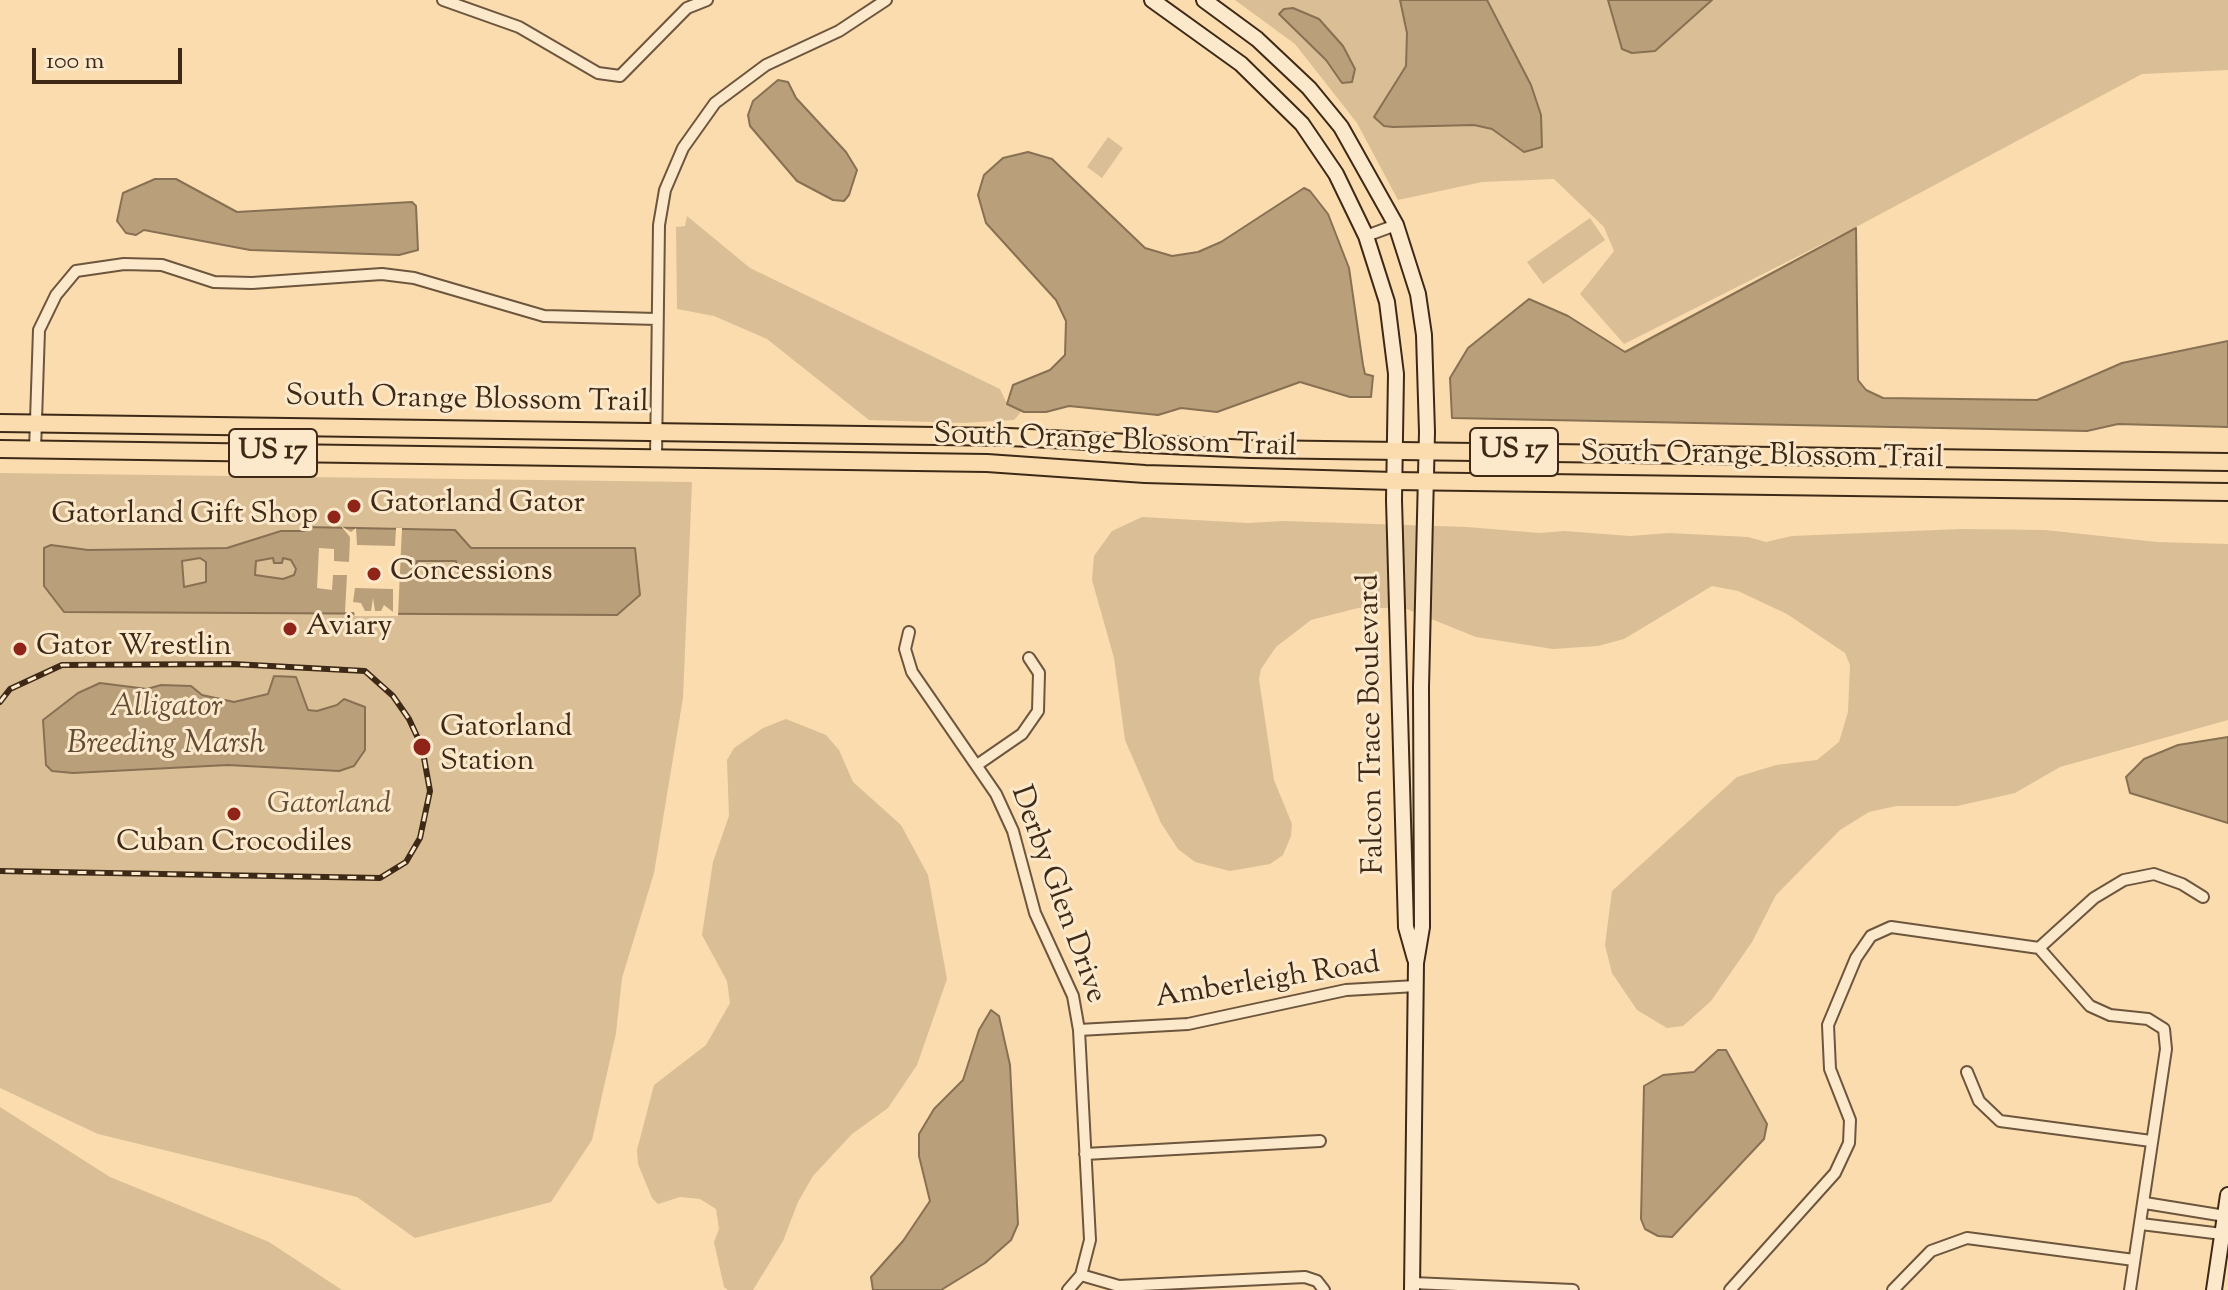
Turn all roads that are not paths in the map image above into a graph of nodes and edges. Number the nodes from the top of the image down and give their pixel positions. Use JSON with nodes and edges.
{"nodes":[{"id":1,"x":443,"y":0,"type":"edge"},
{"id":2,"x":707,"y":0,"type":"edge"},
{"id":3,"x":886,"y":0,"type":"edge"},
{"id":4,"x":1152,"y":0,"type":"edge"},
{"id":5,"x":1204,"y":0,"type":"edge"},
{"id":6,"x":1396,"y":225,"type":"junction"},
{"id":7,"x":1366,"y":236,"type":"junction"},
{"id":8,"x":657,"y":319,"type":"junction"},
{"id":9,"x":0,"y":423,"type":"edge"},
{"id":10,"x":35,"y":424,"type":"junction"},
{"id":11,"x":267,"y":427,"type":"junction"},
{"id":12,"x":656,"y":433,"type":"junction"},
{"id":13,"x":0,"y":449,"type":"edge"},
{"id":14,"x":35,"y":450,"type":"junction"},
{"id":15,"x":1395,"y":451,"type":"junction"},
{"id":16,"x":1426,"y":451,"type":"junction"},
{"id":17,"x":267,"y":453,"type":"junction"},
{"id":18,"x":656,"y":458,"type":"junction"},
{"id":19,"x":2228,"y":462,"type":"edge"},
{"id":20,"x":1394,"y":481,"type":"junction"},
{"id":21,"x":1425,"y":482,"type":"junction"},
{"id":22,"x":2228,"y":492,"type":"edge"},
{"id":23,"x":909,"y":632,"type":"dead end"},
{"id":24,"x":1029,"y":658,"type":"dead end"},
{"id":25,"x":977,"y":765,"type":"junction"},
{"id":26,"x":2203,"y":897,"type":"dead end"},
{"id":27,"x":2039,"y":948,"type":"junction"},
{"id":28,"x":1416,"y":963,"type":"junction"},
{"id":29,"x":1416,"y":986,"type":"junction"},
{"id":30,"x":1079,"y":1030,"type":"junction"},
{"id":31,"x":1967,"y":1072,"type":"dead end"},
{"id":32,"x":1320,"y":1141,"type":"dead end"},
{"id":33,"x":2151,"y":1141,"type":"junction"},
{"id":34,"x":1085,"y":1154,"type":"junction"},
{"id":35,"x":2228,"y":1195,"type":"edge"},
{"id":36,"x":2145,"y":1203,"type":"junction"},
{"id":37,"x":2226,"y":1216,"type":"edge"},
{"id":38,"x":2141,"y":1224,"type":"junction"},
{"id":39,"x":2225,"y":1235,"type":"edge"},
{"id":40,"x":2134,"y":1260,"type":"junction"},
{"id":41,"x":1081,"y":1275,"type":"junction"},
{"id":42,"x":1191,"y":1286,"type":"edge"},
{"id":43,"x":1413,"y":1286,"type":"edge"},
{"id":44,"x":1068,"y":1290,"type":"edge"},
{"id":45,"x":1324,"y":1290,"type":"edge"},
{"id":46,"x":1573,"y":1290,"type":"edge"},
{"id":47,"x":1730,"y":1290,"type":"edge"},
{"id":48,"x":1893,"y":1290,"type":"edge"},
{"id":49,"x":2130,"y":1290,"type":"edge"},
{"id":50,"x":2214,"y":1290,"type":"edge"}],
"edges":[{"from":1,"to":2,"type":"street"},
{"from":3,"to":8,"type":"street"},
{"from":4,"to":7,"type":"street","name":"Falcon Trace Boulevard"},
{"from":5,"to":6,"type":"street","name":"Falcon Trace Boulevard"},
{"from":6,"to":7,"type":"street"},
{"from":6,"to":16,"type":"street","name":"Falcon Trace Boulevard"},
{"from":7,"to":15,"type":"street","name":"Falcon Trace Boulevard"},
{"from":8,"to":10,"type":"street"},
{"from":8,"to":12,"type":"street"},
{"from":9,"to":10,"type":"main road","name":"South Orange Blossom Trail","number":"US 17"},
{"from":10,"to":11,"type":"main road","name":"South Orange Blossom Trail","number":"US 17"},
{"from":10,"to":14,"type":"street"},
{"from":11,"to":12,"type":"main road","name":"South Orange Blossom Trail","number":"US 17"},
{"from":11,"to":17,"type":"street"},
{"from":12,"to":15,"type":"main road","name":"South Orange Blossom Trail","number":"US 17"},
{"from":12,"to":18,"type":"street"},
{"from":13,"to":14,"type":"main road","name":"South Orange Blossom Trail","number":"US 17"},
{"from":14,"to":17,"type":"main road","name":"South Orange Blossom Trail","number":"US 17"},
{"from":15,"to":16,"type":"main road","name":"South Orange Blossom Trail","number":"US 17"},
{"from":15,"to":20,"type":"street","name":"Falcon Trace Boulevard"},
{"from":16,"to":19,"type":"main road","name":"South Orange Blossom Trail","number":"US 17"},
{"from":16,"to":21,"type":"street","name":"Falcon Trace Boulevard"},
{"from":17,"to":18,"type":"main road","name":"South Orange Blossom Trail","number":"US 17"},
{"from":18,"to":20,"type":"main road","name":"South Orange Blossom Trail","number":"US 17"},
{"from":20,"to":21,"type":"main road","name":"South Orange Blossom Trail","number":"US 17"},
{"from":20,"to":28,"type":"street","name":"Falcon Trace Boulevard"},
{"from":21,"to":22,"type":"main road","name":"South Orange Blossom Trail","number":"US 17"},
{"from":21,"to":28,"type":"street","name":"Falcon Trace Boulevard"},
{"from":23,"to":25,"type":"street","name":"Derby Glen Drive"},
{"from":24,"to":25,"type":"street"},
{"from":25,"to":30,"type":"street","name":"Derby Glen Drive"},
{"from":26,"to":27,"type":"street"},
{"from":27,"to":33,"type":"street"},
{"from":27,"to":47,"type":"street"},
{"from":28,"to":29,"type":"street","name":"Falcon Trace Boulevard"},
{"from":29,"to":30,"type":"street","name":"Amberleigh Road"},
{"from":29,"to":43,"type":"street","name":"Falcon Trace Boulevard"},
{"from":30,"to":34,"type":"street","name":"Derby Glen Drive"},
{"from":31,"to":33,"type":"street"},
{"from":32,"to":34,"type":"street"},
{"from":33,"to":36,"type":"street"},
{"from":34,"to":41,"type":"street","name":"Derby Glen Drive"},
{"from":35,"to":37,"type":"street"},
{"from":36,"to":37,"type":"street"},
{"from":36,"to":38,"type":"street"},
{"from":37,"to":39,"type":"street"},
{"from":38,"to":39,"type":"street"},
{"from":38,"to":40,"type":"street"},
{"from":39,"to":50,"type":"street"},
{"from":40,"to":48,"type":"street"},
{"from":40,"to":49,"type":"street"},
{"from":41,"to":42,"type":"street"},
{"from":41,"to":44,"type":"street","name":"Derby Glen Drive"},
{"from":42,"to":45,"type":"street"},
{"from":43,"to":46,"type":"street"}]}
